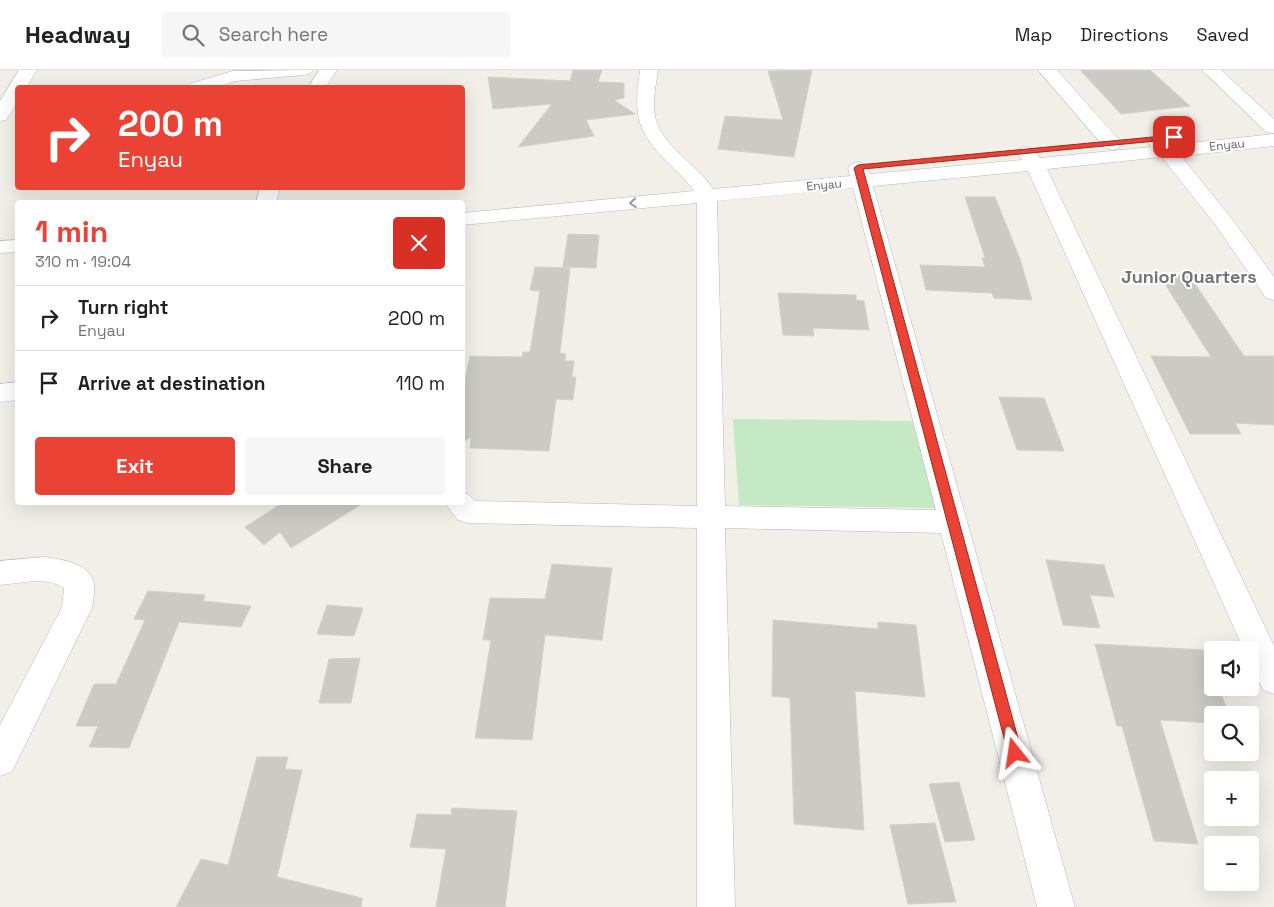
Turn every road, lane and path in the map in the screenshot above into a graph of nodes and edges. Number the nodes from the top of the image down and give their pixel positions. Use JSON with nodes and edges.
{"nodes":[{"id":1,"x":28,"y":70,"type":"edge"},
{"id":2,"x":304,"y":70,"type":"edge"},
{"id":3,"x":328,"y":70,"type":"edge"},
{"id":4,"x":649,"y":70,"type":"edge"},
{"id":5,"x":1047,"y":70,"type":"edge"},
{"id":6,"x":1211,"y":70,"type":"edge"},
{"id":7,"x":20,"y":85,"type":"edge"},
{"id":8,"x":204,"y":85,"type":"edge"},
{"id":9,"x":318,"y":85,"type":"edge"},
{"id":10,"x":15,"y":95,"type":"edge"},
{"id":11,"x":7,"y":111,"type":"edge"},
{"id":12,"x":1274,"y":132,"type":"edge"},
{"id":13,"x":1112,"y":144,"type":"junction"},
{"id":14,"x":1161,"y":145,"type":"junction"},
{"id":15,"x":1030,"y":158,"type":"junction"},
{"id":16,"x":860,"y":174,"type":"junction"},
{"id":17,"x":703,"y":190,"type":"junction"},
{"id":18,"x":465,"y":204,"type":"edge"},
{"id":19,"x":465,"y":219,"type":"edge"},
{"id":20,"x":15,"y":246,"type":"edge"},
{"id":21,"x":0,"y":248,"type":"edge"},
{"id":22,"x":15,"y":261,"type":"edge"},
{"id":23,"x":0,"y":263,"type":"edge"},
{"id":24,"x":1274,"y":293,"type":"edge"},
{"id":25,"x":15,"y":391,"type":"edge"},
{"id":26,"x":0,"y":393,"type":"edge"},
{"id":27,"x":461,"y":505,"type":"edge"},
{"id":28,"x":711,"y":516,"type":"junction"},
{"id":29,"x":953,"y":522,"type":"junction"},
{"id":30,"x":0,"y":573,"type":"edge"},
{"id":31,"x":1274,"y":680,"type":"edge"},
{"id":32,"x":0,"y":760,"type":"edge"},
{"id":33,"x":716,"y":907,"type":"edge"},
{"id":34,"x":1056,"y":907,"type":"edge"}],
"edges":[{"from":1,"to":7,"type":"street"},
{"from":2,"to":8,"type":"street"},
{"from":3,"to":9,"type":"street"},
{"from":4,"to":17,"type":"street"},
{"from":5,"to":13,"type":"street"},
{"from":6,"to":12,"type":"street"},
{"from":10,"to":11,"type":"street"},
{"from":12,"to":14,"type":"street","name":"Enyau"},
{"from":13,"to":14,"type":"street","name":"Enyau"},
{"from":13,"to":15,"type":"street","name":"Enyau"},
{"from":14,"to":15,"type":"street","name":"Enyau"},
{"from":14,"to":24,"type":"street"},
{"from":15,"to":16,"type":"street","name":"Enyau"},
{"from":15,"to":31,"type":"street"},
{"from":16,"to":17,"type":"street","name":"Enyau"},
{"from":16,"to":29,"type":"street"},
{"from":17,"to":18,"type":"street","name":"Enyau"},
{"from":17,"to":19,"type":"street","name":"Enyau","one_way":true},
{"from":17,"to":28,"type":"street"},
{"from":20,"to":21,"type":"street"},
{"from":22,"to":23,"type":"street"},
{"from":25,"to":26,"type":"street"},
{"from":27,"to":28,"type":"street"},
{"from":28,"to":29,"type":"street"},
{"from":28,"to":33,"type":"street"},
{"from":29,"to":34,"type":"street"},
{"from":30,"to":32,"type":"street"}]}
